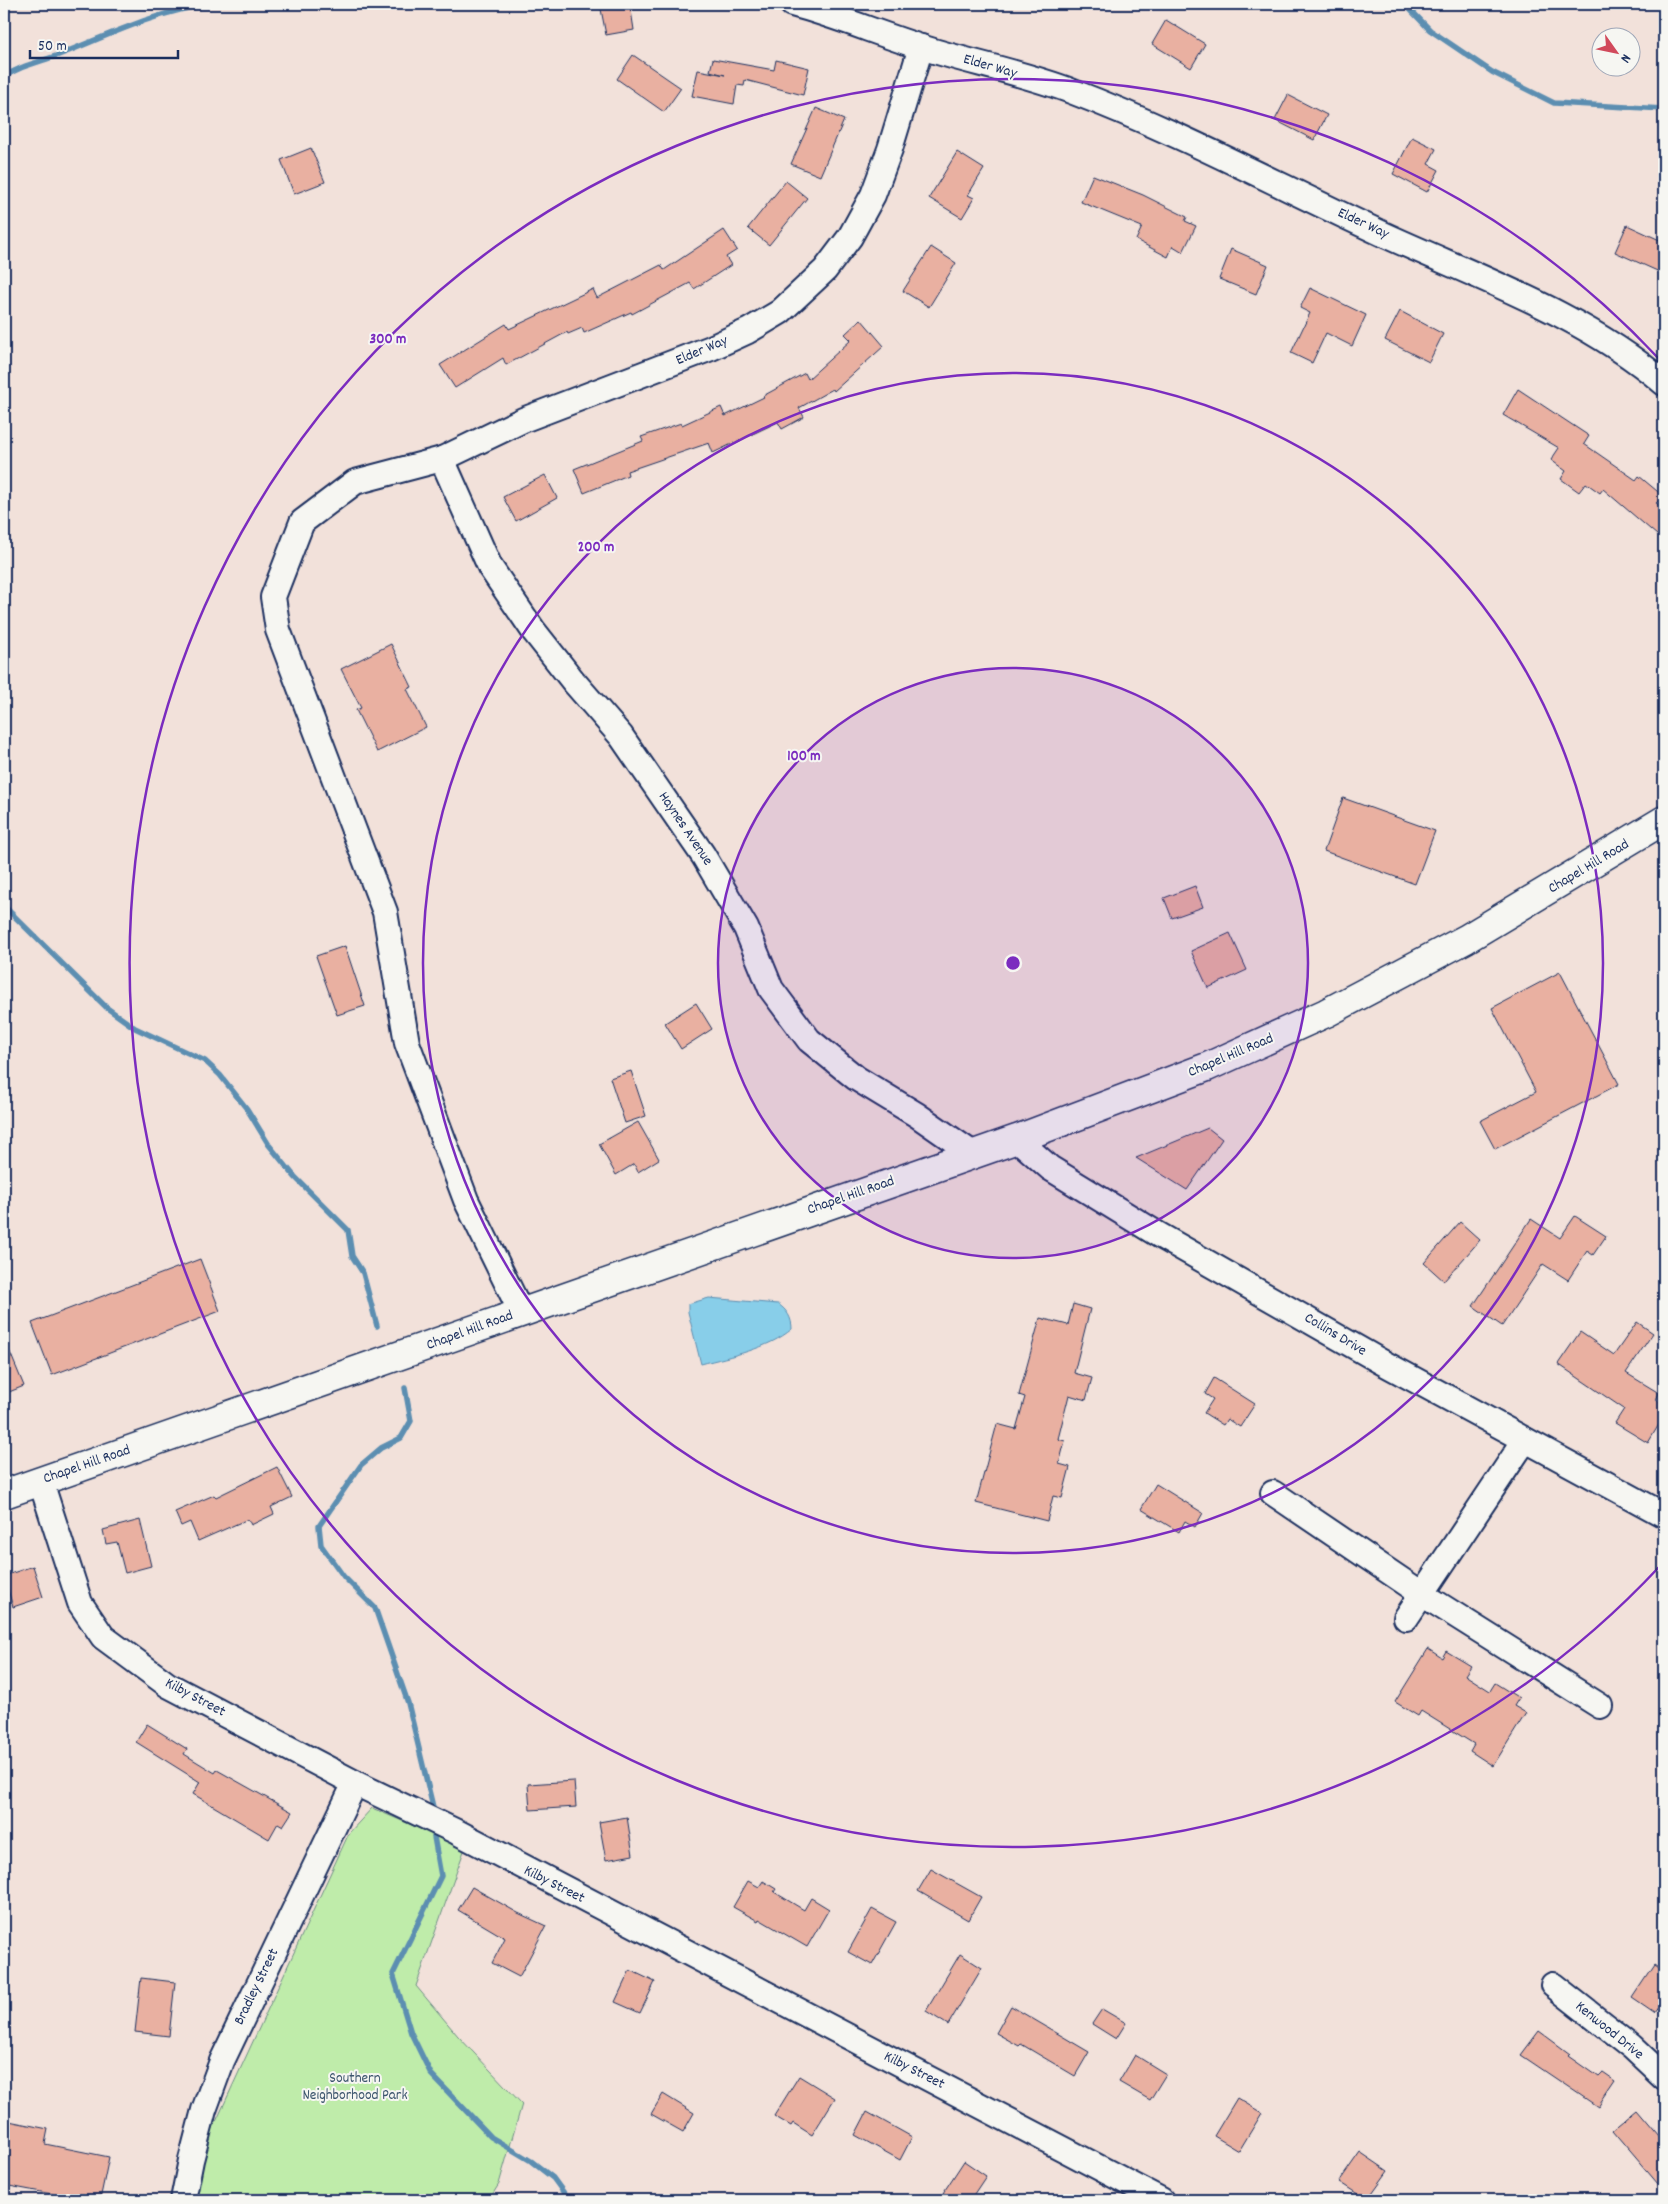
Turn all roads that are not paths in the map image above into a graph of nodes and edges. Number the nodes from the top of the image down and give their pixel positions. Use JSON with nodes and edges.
{"nodes":[{"id":1,"x":792,"y":4,"type":"edge"},
{"id":2,"x":921,"y":47,"type":"junction"},
{"id":3,"x":1664,"y":383,"type":"edge"},
{"id":4,"x":442,"y":459,"type":"junction"},
{"id":5,"x":1664,"y":820,"type":"edge"},
{"id":6,"x":1017,"y":1139,"type":"junction"},
{"id":7,"x":973,"y":1154,"type":"junction"},
{"id":8,"x":521,"y":1312,"type":"junction"},
{"id":9,"x":1525,"y":1440,"type":"junction"},
{"id":10,"x":41,"y":1482,"type":"junction"},
{"id":11,"x":1273,"y":1493,"type":"dead end"},
{"id":12,"x":4,"y":1494,"type":"edge"},
{"id":13,"x":1664,"y":1515,"type":"edge"},
{"id":14,"x":1422,"y":1594,"type":"junction"},
{"id":15,"x":1406,"y":1618,"type":"dead end"},
{"id":16,"x":1600,"y":1706,"type":"dead end"},
{"id":17,"x":355,"y":1783,"type":"junction"},
{"id":18,"x":1553,"y":1985,"type":"dead end"},
{"id":19,"x":1664,"y":2077,"type":"edge"},
{"id":20,"x":183,"y":2200,"type":"edge"},
{"id":21,"x":1161,"y":2200,"type":"edge"}],
"edges":[{"from":1,"to":2,"type":"street"},
{"from":2,"to":3,"type":"street","name":"Elder Way"},
{"from":2,"to":4,"type":"street","name":"Elder Way"},
{"from":4,"to":7,"type":"street","name":"Haynes Avenue"},
{"from":4,"to":8,"type":"street","name":"Elder Way"},
{"from":5,"to":6,"type":"main road","name":"Chapel Hill Road"},
{"from":6,"to":7,"type":"main road","name":"Chapel Hill Road"},
{"from":6,"to":9,"type":"street","name":"Collins Drive"},
{"from":7,"to":8,"type":"main road","name":"Chapel Hill Road"},
{"from":8,"to":10,"type":"main road","name":"Chapel Hill Road"},
{"from":9,"to":13,"type":"street","name":"Collins Drive"},
{"from":9,"to":14,"type":"street"},
{"from":10,"to":12,"type":"main road","name":"Chapel Hill Road"},
{"from":10,"to":17,"type":"street","name":"Kilby Street"},
{"from":11,"to":14,"type":"street"},
{"from":14,"to":15,"type":"street"},
{"from":14,"to":16,"type":"street"},
{"from":17,"to":20,"type":"street","name":"Bradley Street"},
{"from":17,"to":21,"type":"street","name":"Kilby Street"},
{"from":18,"to":19,"type":"street","name":"Kenwood Drive"}]}
